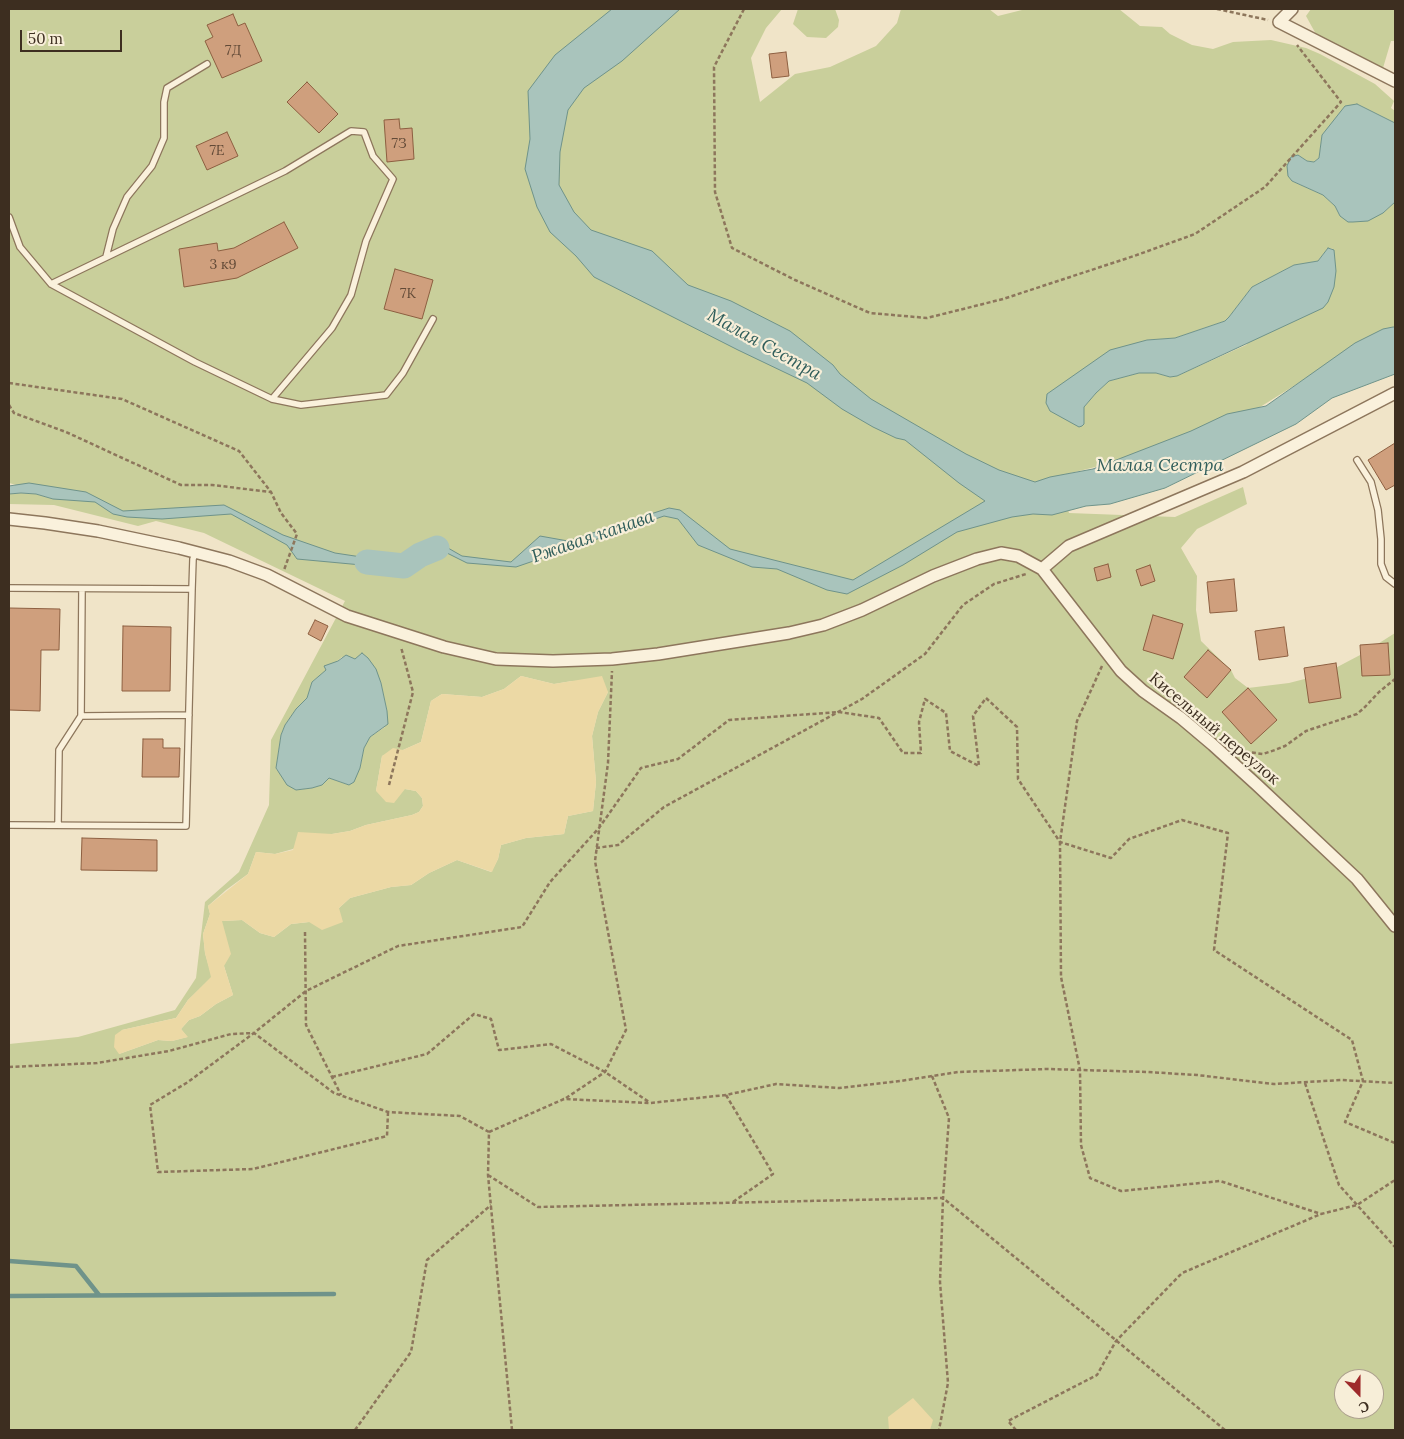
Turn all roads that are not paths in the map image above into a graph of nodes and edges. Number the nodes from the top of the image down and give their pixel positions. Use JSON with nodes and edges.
{"nodes":[{"id":1,"x":1292,"y":9,"type":"edge"},
{"id":2,"x":207,"y":64,"type":"dead end"},
{"id":3,"x":1395,"y":80,"type":"edge"},
{"id":4,"x":9,"y":217,"type":"edge"},
{"id":5,"x":106,"y":257,"type":"junction"},
{"id":6,"x":51,"y":284,"type":"junction"},
{"id":7,"x":433,"y":319,"type":"dead end"},
{"id":8,"x":1395,"y":393,"type":"edge"},
{"id":9,"x":272,"y":399,"type":"junction"},
{"id":10,"x":1357,"y":460,"type":"dead end"},
{"id":11,"x":9,"y":520,"type":"edge"},
{"id":12,"x":196,"y":552,"type":"junction"},
{"id":13,"x":1042,"y":569,"type":"junction"},
{"id":14,"x":1395,"y":584,"type":"edge"},
{"id":15,"x":9,"y":588,"type":"edge"},
{"id":16,"x":82,"y":589,"type":"junction"},
{"id":17,"x":192,"y":589,"type":"junction"},
{"id":18,"x":189,"y":715,"type":"junction"},
{"id":19,"x":81,"y":716,"type":"junction"},
{"id":20,"x":9,"y":825,"type":"edge"},
{"id":21,"x":58,"y":825,"type":"junction"},
{"id":22,"x":1395,"y":926,"type":"edge"}],
"edges":[{"from":1,"to":3,"type":"street"},
{"from":2,"to":5,"type":"lane"},
{"from":4,"to":6,"type":"lane"},
{"from":5,"to":6,"type":"lane"},
{"from":5,"to":9,"type":"lane"},
{"from":6,"to":9,"type":"lane"},
{"from":7,"to":9,"type":"lane"},
{"from":8,"to":13,"type":"street"},
{"from":10,"to":14,"type":"lane"},
{"from":11,"to":12,"type":"street"},
{"from":12,"to":13,"type":"street"},
{"from":12,"to":17,"type":"lane"},
{"from":13,"to":22,"type":"street","name":"Кисельный переулок"},
{"from":15,"to":16,"type":"lane"},
{"from":16,"to":17,"type":"lane"},
{"from":16,"to":19,"type":"lane"},
{"from":17,"to":18,"type":"lane"},
{"from":18,"to":19,"type":"lane"},
{"from":18,"to":21,"type":"lane"},
{"from":19,"to":21,"type":"lane"},
{"from":20,"to":21,"type":"lane"}]}
